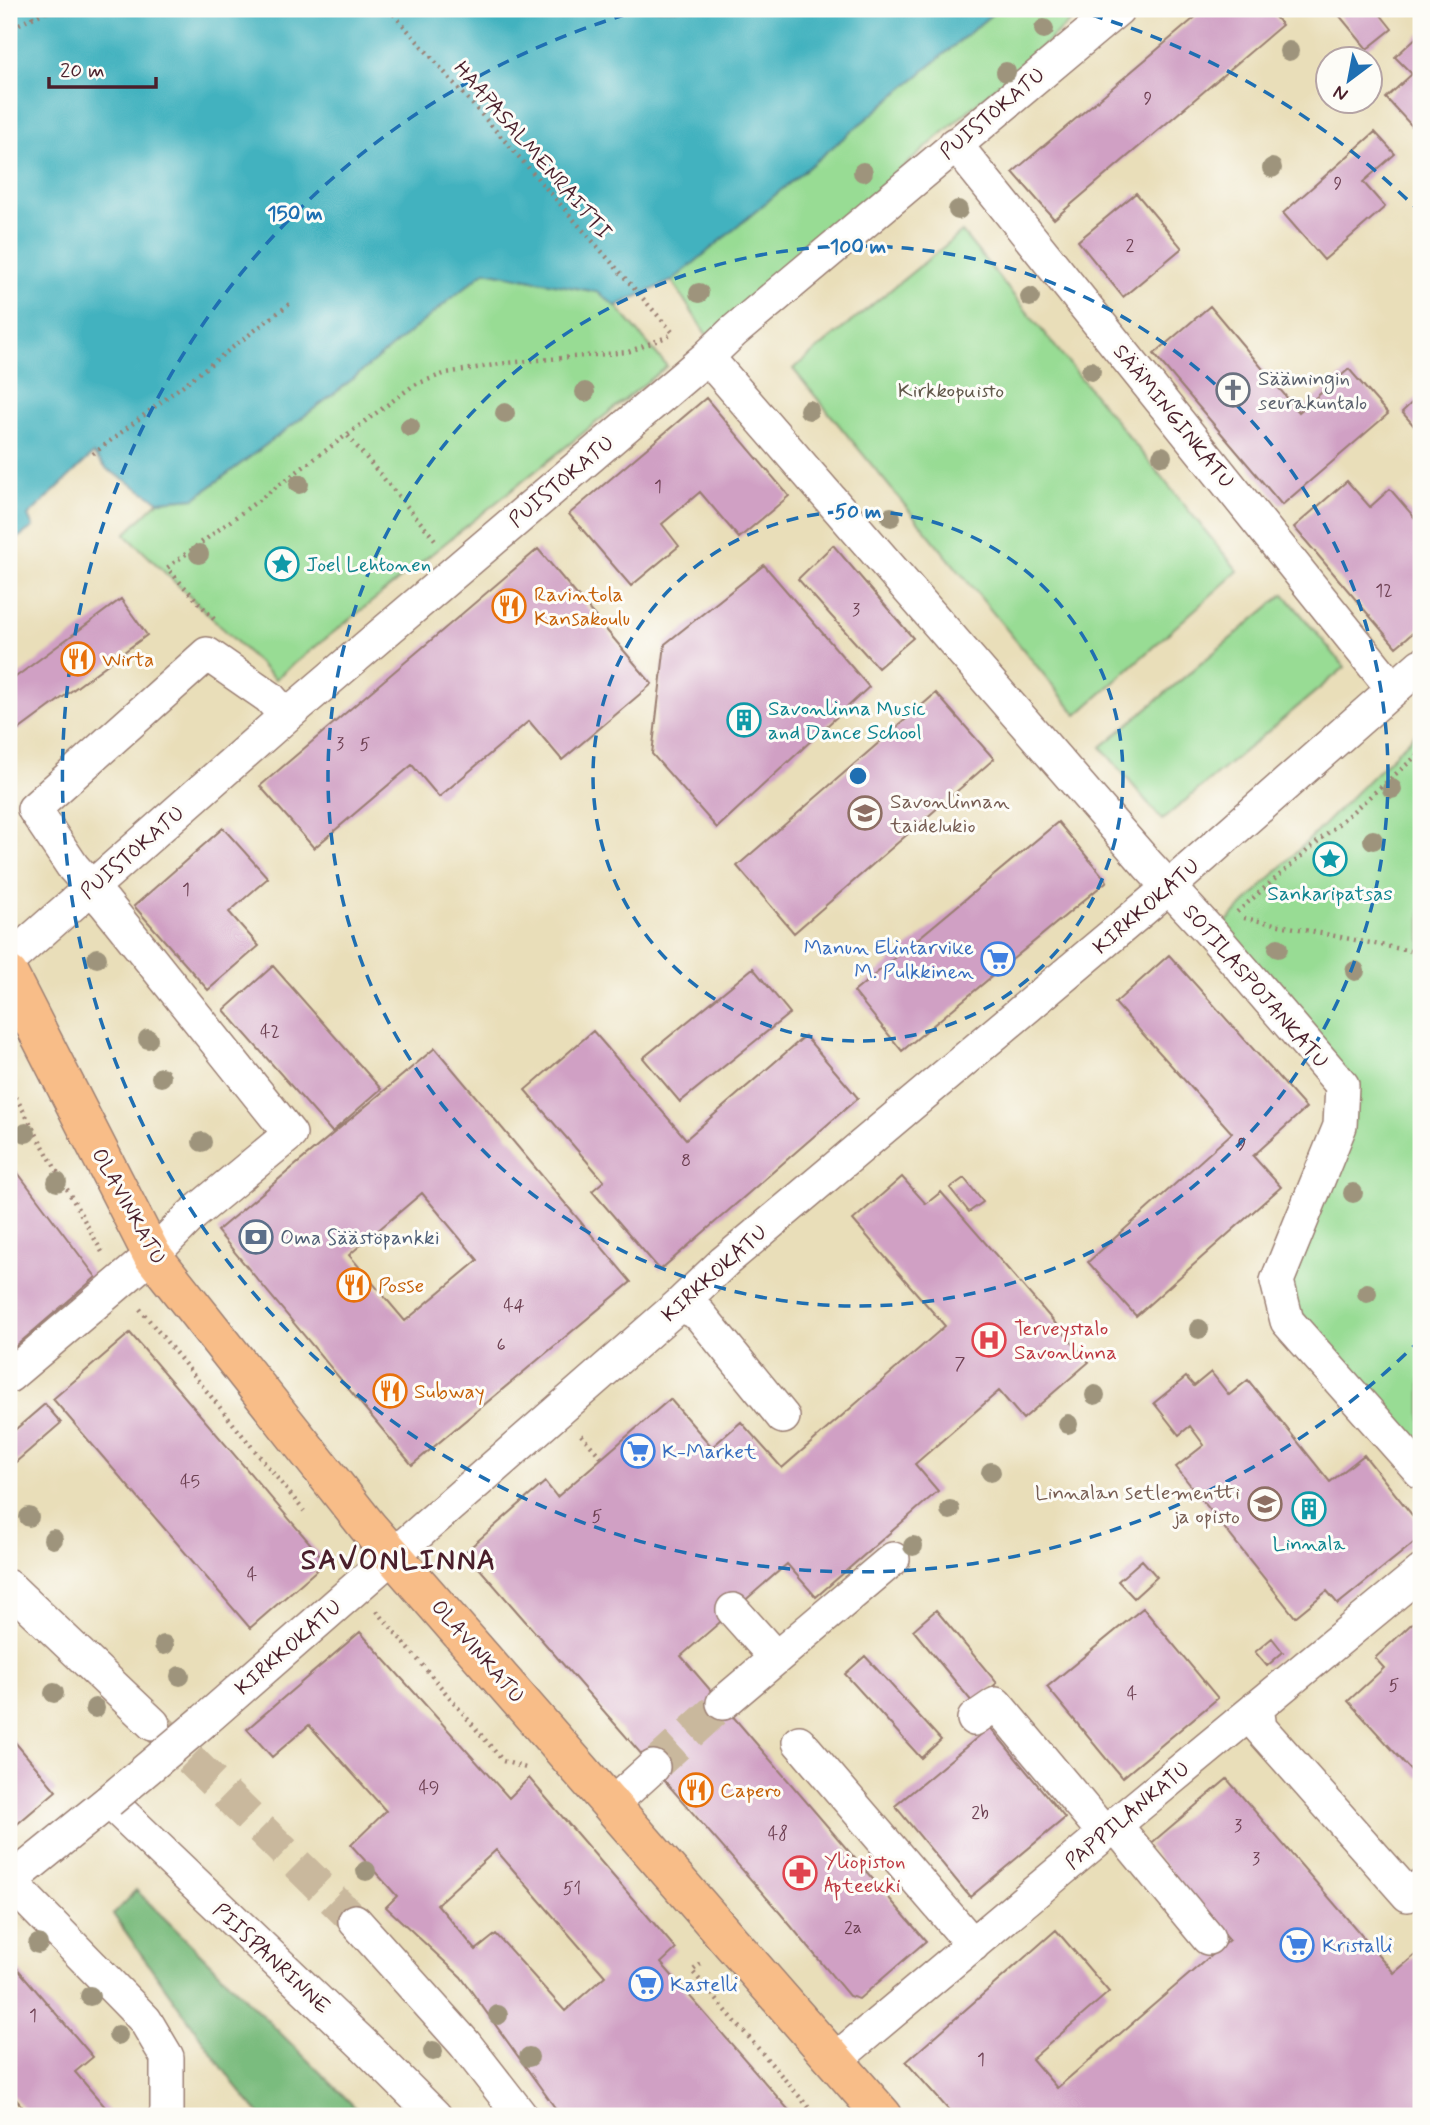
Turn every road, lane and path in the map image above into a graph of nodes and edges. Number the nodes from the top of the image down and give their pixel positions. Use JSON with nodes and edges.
{"nodes":[{"id":1,"x":29,"y":9,"type":"edge"},
{"id":2,"x":52,"y":9,"type":"edge"},
{"id":3,"x":389,"y":9,"type":"edge"},
{"id":4,"x":1118,"y":9,"type":"edge"},
{"id":5,"x":33,"y":18,"type":"junction"},
{"id":6,"x":19,"y":24,"type":"dead end"},
{"id":7,"x":955,"y":144,"type":"junction"},
{"id":8,"x":292,"y":302,"type":"dead end"},
{"id":9,"x":707,"y":357,"type":"junction"},
{"id":10,"x":348,"y":436,"type":"junction"},
{"id":11,"x":93,"y":454,"type":"dead end"},
{"id":12,"x":459,"y":568,"type":"junction"},
{"id":13,"x":223,"y":629,"type":"dead end"},
{"id":14,"x":1421,"y":665,"type":"edge"},
{"id":15,"x":1393,"y":689,"type":"junction"},
{"id":16,"x":286,"y":716,"type":"junction"},
{"id":17,"x":1421,"y":752,"type":"edge"},
{"id":18,"x":91,"y":887,"type":"junction"},
{"id":19,"x":1168,"y":887,"type":"junction"},
{"id":20,"x":1421,"y":953,"type":"edge"},
{"id":21,"x":9,"y":960,"type":"edge"},
{"id":22,"x":9,"y":975,"type":"edge"},
{"id":23,"x":9,"y":1085,"type":"edge"},
{"id":24,"x":152,"y":1255,"type":"junction"},
{"id":25,"x":119,"y":1282,"type":"junction"},
{"id":26,"x":678,"y":1305,"type":"junction"},
{"id":27,"x":9,"y":1376,"type":"edge"},
{"id":28,"x":783,"y":1416,"type":"dead end"},
{"id":29,"x":579,"y":1432,"type":"dead end"},
{"id":30,"x":601,"y":1458,"type":"dead end"},
{"id":31,"x":1421,"y":1472,"type":"edge"},
{"id":32,"x":393,"y":1555,"type":"junction"},
{"id":33,"x":893,"y":1559,"type":"dead end"},
{"id":34,"x":1421,"y":1572,"type":"edge"},
{"id":35,"x":9,"y":1587,"type":"edge"},
{"id":36,"x":733,"y":1610,"type":"dead end"},
{"id":37,"x":776,"y":1658,"type":"junction"},
{"id":38,"x":723,"y":1703,"type":"tunnel mouth"},
{"id":39,"x":1257,"y":1707,"type":"junction"},
{"id":40,"x":974,"y":1719,"type":"dead end"},
{"id":41,"x":153,"y":1724,"type":"tunnel mouth"},
{"id":42,"x":799,"y":1742,"type":"dead end"},
{"id":43,"x":653,"y":1767,"type":"tunnel mouth"},
{"id":44,"x":109,"y":1801,"type":"junction"},
{"id":45,"x":611,"y":1805,"type":"junction"},
{"id":46,"x":1110,"y":1829,"type":"junction"},
{"id":47,"x":9,"y":1882,"type":"edge"},
{"id":48,"x":1421,"y":1886,"type":"edge"},
{"id":49,"x":355,"y":1921,"type":"tunnel mouth"},
{"id":50,"x":1208,"y":1938,"type":"dead end"},
{"id":51,"x":973,"y":1945,"type":"junction"},
{"id":52,"x":835,"y":2060,"type":"junction"},
{"id":53,"x":165,"y":2116,"type":"edge"},
{"id":54,"x":435,"y":2116,"type":"edge"},
{"id":55,"x":521,"y":2116,"type":"edge"},
{"id":56,"x":883,"y":2116,"type":"edge"}],
"edges":[{"from":1,"to":5,"type":"path"},
{"from":2,"to":5,"type":"path"},
{"from":3,"to":10,"type":"path","name":"HAAPASALMENRAITTI"},
{"from":4,"to":7,"type":"street","name":"PUISTOKATU"},
{"from":5,"to":6,"type":"path"},
{"from":7,"to":9,"type":"street","name":"PUISTOKATU"},
{"from":7,"to":15,"type":"street","name":"SÄÄMINGINKATU"},
{"from":8,"to":11,"type":"path"},
{"from":9,"to":12,"type":"street","name":"PUISTOKATU"},
{"from":9,"to":19,"type":"street","name":"SOTILASPOJANKATU"},
{"from":10,"to":12,"type":"path"},
{"from":10,"to":13,"type":"path"},
{"from":12,"to":16,"type":"street","name":"PUISTOKATU"},
{"from":14,"to":15,"type":"street","name":"KIRKKOKATU"},
{"from":15,"to":19,"type":"street","name":"KIRKKOKATU"},
{"from":16,"to":18,"type":"street","name":"PUISTOKATU"},
{"from":16,"to":18,"type":"street"},
{"from":17,"to":20,"type":"path"},
{"from":18,"to":21,"type":"street","name":"PUISTOKATU"},
{"from":18,"to":24,"type":"street"},
{"from":19,"to":26,"type":"street","name":"KIRKKOKATU"},
{"from":19,"to":31,"type":"street","name":"SOTILASPOJANKATU"},
{"from":22,"to":24,"type":"main road","name":"OLAVINKATU"},
{"from":23,"to":25,"type":"path"},
{"from":24,"to":25,"type":"street"},
{"from":24,"to":32,"type":"main road","name":"OLAVINKATU"},
{"from":25,"to":27,"type":"street"},
{"from":26,"to":28,"type":"street"},
{"from":26,"to":32,"type":"street","name":"KIRKKOKATU"},
{"from":29,"to":30,"type":"path"},
{"from":32,"to":44,"type":"street","name":"KIRKKOKATU","bridge":true},
{"from":32,"to":45,"type":"main road","name":"OLAVINKATU"},
{"from":33,"to":37,"type":"street"},
{"from":34,"to":39,"type":"street","name":"PAPPILANKATU"},
{"from":35,"to":41,"type":"street"},
{"from":36,"to":37,"type":"street"},
{"from":37,"to":38,"type":"street"},
{"from":39,"to":46,"type":"street","name":"PAPPILANKATU"},
{"from":39,"to":48,"type":"street"},
{"from":40,"to":46,"type":"street"},
{"from":42,"to":51,"type":"street"},
{"from":43,"to":45,"type":"street"},
{"from":44,"to":47,"type":"street","name":"KIRKKOKATU"},
{"from":44,"to":54,"type":"street","name":"PIISPANRINNE"},
{"from":45,"to":52,"type":"main road","name":"OLAVINKATU"},
{"from":46,"to":50,"type":"street"},
{"from":46,"to":51,"type":"street","name":"PAPPILANKATU"},
{"from":47,"to":53,"type":"street"},
{"from":49,"to":55,"type":"street"},
{"from":51,"to":52,"type":"street","name":"PAPPILANKATU"},
{"from":52,"to":56,"type":"main road","name":"OLAVINKATU"}]}
